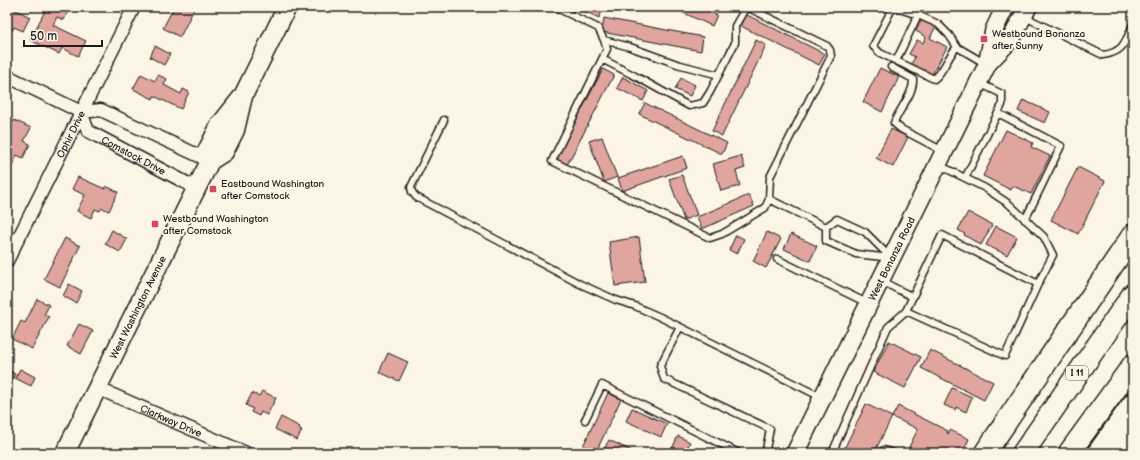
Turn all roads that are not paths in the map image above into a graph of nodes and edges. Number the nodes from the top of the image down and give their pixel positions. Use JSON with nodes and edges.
{"nodes":[{"id":1,"x":134,"y":7,"type":"edge"},
{"id":2,"x":287,"y":7,"type":"edge"},
{"id":3,"x":556,"y":7,"type":"edge"},
{"id":4,"x":746,"y":7,"type":"edge"},
{"id":5,"x":1005,"y":7,"type":"edge"},
{"id":6,"x":1026,"y":12,"type":"edge"},
{"id":7,"x":918,"y":15,"type":"junction"},
{"id":8,"x":1133,"y":25,"type":"edge"},
{"id":9,"x":604,"y":40,"type":"junction"},
{"id":10,"x":957,"y":47,"type":"junction"},
{"id":11,"x":602,"y":59,"type":"junction"},
{"id":12,"x":896,"y":61,"type":"junction"},
{"id":13,"x":987,"y":64,"type":"junction"},
{"id":14,"x":891,"y":67,"type":"dead end"},
{"id":15,"x":719,"y":75,"type":"junction"},
{"id":16,"x":7,"y":76,"type":"edge"},
{"id":17,"x":978,"y":83,"type":"junction"},
{"id":18,"x":81,"y":112,"type":"junction"},
{"id":19,"x":998,"y":114,"type":"junction"},
{"id":20,"x":444,"y":120,"type":"dead end"},
{"id":21,"x":941,"y":158,"type":"junction"},
{"id":22,"x":210,"y":161,"type":"junction"},
{"id":23,"x":965,"y":178,"type":"junction"},
{"id":24,"x":196,"y":188,"type":"junction"},
{"id":25,"x":769,"y":199,"type":"junction"},
{"id":26,"x":1025,"y":220,"type":"junction"},
{"id":27,"x":826,"y":227,"type":"junction"},
{"id":28,"x":1133,"y":235,"type":"edge"},
{"id":29,"x":1133,"y":248,"type":"edge"},
{"id":30,"x":891,"y":258,"type":"junction"},
{"id":31,"x":777,"y":259,"type":"dead end"},
{"id":32,"x":7,"y":260,"type":"edge"},
{"id":33,"x":880,"y":280,"type":"junction"},
{"id":34,"x":1038,"y":284,"type":"junction"},
{"id":35,"x":1133,"y":294,"type":"edge"},
{"id":36,"x":913,"y":296,"type":"junction"},
{"id":37,"x":869,"y":304,"type":"junction"},
{"id":38,"x":906,"y":312,"type":"junction"},
{"id":39,"x":1133,"y":314,"type":"edge"},
{"id":40,"x":680,"y":327,"type":"junction"},
{"id":41,"x":1133,"y":358,"type":"edge"},
{"id":42,"x":1133,"y":365,"type":"edge"},
{"id":43,"x":97,"y":388,"type":"junction"},
{"id":44,"x":822,"y":397,"type":"junction"},
{"id":45,"x":1133,"y":404,"type":"edge"},
{"id":46,"x":1096,"y":415,"type":"junction"},
{"id":47,"x":585,"y":420,"type":"dead end"},
{"id":48,"x":1133,"y":433,"type":"edge"},
{"id":49,"x":65,"y":453,"type":"edge"},
{"id":50,"x":246,"y":453,"type":"edge"},
{"id":51,"x":739,"y":453,"type":"edge"},
{"id":52,"x":767,"y":453,"type":"edge"},
{"id":53,"x":795,"y":453,"type":"edge"},
{"id":54,"x":832,"y":453,"type":"edge"},
{"id":55,"x":878,"y":453,"type":"edge"},
{"id":56,"x":894,"y":453,"type":"edge"},
{"id":57,"x":985,"y":453,"type":"edge"},
{"id":58,"x":1023,"y":453,"type":"edge"},
{"id":59,"x":1069,"y":453,"type":"edge"},
{"id":60,"x":1098,"y":453,"type":"edge"},
{"id":61,"x":1118,"y":453,"type":"edge"}],
"edges":[{"from":1,"to":18,"type":"street","name":"Ophir Drive"},
{"from":2,"to":22,"type":"main road","name":"West Washington Avenue"},
{"from":3,"to":9,"type":"lane"},
{"from":4,"to":15,"type":"lane"},
{"from":4,"to":25,"type":"lane"},
{"from":5,"to":13,"type":"main road","name":"West Bonanza Road"},
{"from":6,"to":8,"type":"lane"},
{"from":6,"to":13,"type":"main road","name":"West Bonanza Road"},
{"from":7,"to":10,"type":"lane"},
{"from":7,"to":12,"type":"lane"},
{"from":7,"to":12,"type":"lane"},
{"from":9,"to":11,"type":"lane"},
{"from":9,"to":15,"type":"lane"},
{"from":10,"to":12,"type":"lane"},
{"from":10,"to":13,"type":"lane"},
{"from":11,"to":15,"type":"lane"},
{"from":11,"to":25,"type":"lane"},
{"from":13,"to":17,"type":"main road","name":"West Bonanza Road"},
{"from":14,"to":21,"type":"lane"},
{"from":16,"to":18,"type":"street"},
{"from":17,"to":19,"type":"lane"},
{"from":17,"to":21,"type":"main road","name":"West Bonanza Road"},
{"from":18,"to":22,"type":"street"},
{"from":18,"to":24,"type":"street","name":"Comstock Drive"},
{"from":18,"to":32,"type":"street","name":"Ophir Drive"},
{"from":19,"to":23,"type":"lane"},
{"from":19,"to":26,"type":"lane"},
{"from":20,"to":40,"type":"lane"},
{"from":21,"to":23,"type":"lane"},
{"from":21,"to":30,"type":"main road","name":"West Bonanza Road"},
{"from":22,"to":24,"type":"main road","name":"West Washington Avenue"},
{"from":23,"to":26,"type":"lane"},
{"from":24,"to":43,"type":"main road","name":"West Washington Avenue"},
{"from":25,"to":27,"type":"lane"},
{"from":26,"to":34,"type":"lane"},
{"from":27,"to":30,"type":"lane"},
{"from":27,"to":30,"type":"lane"},
{"from":28,"to":57,"type":"highway"},
{"from":29,"to":57,"type":"highway"},
{"from":30,"to":33,"type":"main road","name":"West Bonanza Road"},
{"from":31,"to":37,"type":"lane"},
{"from":33,"to":36,"type":"lane"},
{"from":33,"to":37,"type":"main road","name":"West Bonanza Road"},
{"from":34,"to":36,"type":"lane"},
{"from":34,"to":38,"type":"lane"},
{"from":35,"to":58,"type":"highway","number":"I 11"},
{"from":36,"to":38,"type":"lane"},
{"from":37,"to":44,"type":"main road","name":"West Bonanza Road"},
{"from":38,"to":54,"type":"lane"},
{"from":39,"to":58,"type":"highway"},
{"from":40,"to":44,"type":"lane"},
{"from":40,"to":52,"type":"lane"},
{"from":41,"to":46,"type":"highway"},
{"from":42,"to":46,"type":"highway"},
{"from":43,"to":49,"type":"main road","name":"West Washington Avenue"},
{"from":43,"to":50,"type":"street","name":"Clarkway Drive"},
{"from":44,"to":53,"type":"main road","name":"West Bonanza Road"},
{"from":45,"to":60,"type":"highway"},
{"from":46,"to":59,"type":"highway"},
{"from":47,"to":51,"type":"lane"},
{"from":48,"to":61,"type":"highway"},
{"from":55,"to":56,"type":"lane"}]}
